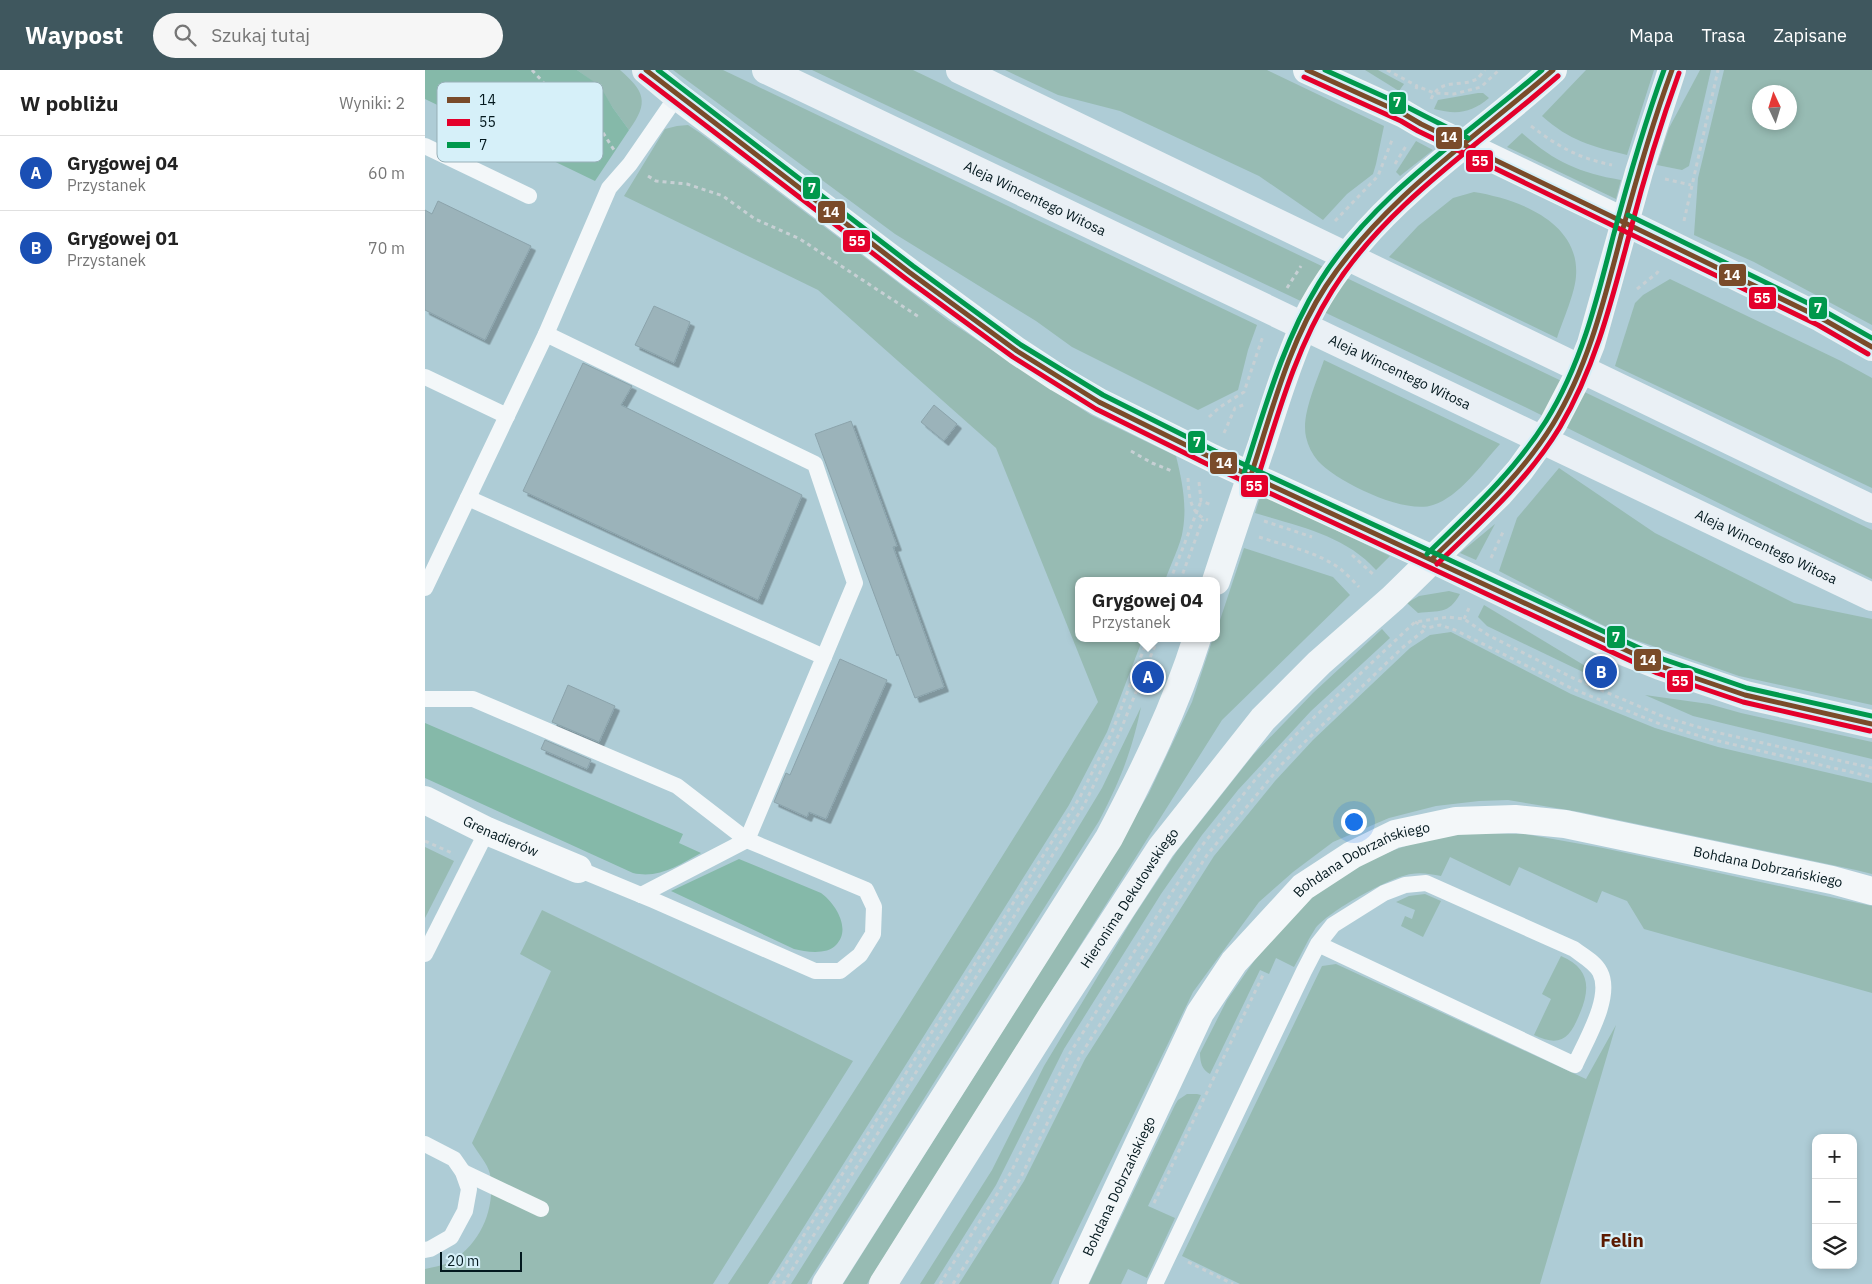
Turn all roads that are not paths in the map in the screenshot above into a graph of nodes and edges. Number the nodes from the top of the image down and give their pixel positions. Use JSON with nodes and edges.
{"nodes":[{"id":1,"x":646,"y":70,"type":"edge"},
{"id":2,"x":766,"y":70,"type":"edge"},
{"id":3,"x":960,"y":70,"type":"edge"},
{"id":4,"x":1307,"y":70,"type":"edge"},
{"id":5,"x":1553,"y":70,"type":"edge"},
{"id":6,"x":1672,"y":70,"type":"edge"},
{"id":7,"x":677,"y":96,"type":"junction"},
{"id":8,"x":1465,"y":144,"type":"junction"},
{"id":9,"x":425,"y":146,"type":"edge"},
{"id":10,"x":437,"y":152,"type":"edge"},
{"id":11,"x":458,"y":162,"type":"edge"},
{"id":12,"x":529,"y":196,"type":"dead end"},
{"id":13,"x":1625,"y":222,"type":"junction"},
{"id":14,"x":546,"y":334,"type":"junction"},
{"id":15,"x":1872,"y":347,"type":"edge"},
{"id":16,"x":425,"y":377,"type":"edge"},
{"id":17,"x":507,"y":416,"type":"junction"},
{"id":18,"x":1251,"y":476,"type":"junction"},
{"id":19,"x":468,"y":498,"type":"junction"},
{"id":20,"x":1872,"y":509,"type":"edge"},
{"id":21,"x":1431,"y":559,"type":"junction"},
{"id":22,"x":1217,"y":577,"type":"edge"},
{"id":23,"x":425,"y":588,"type":"edge"},
{"id":24,"x":1872,"y":597,"type":"edge"},
{"id":25,"x":1196,"y":642,"type":"edge"},
{"id":26,"x":823,"y":657,"type":"junction"},
{"id":27,"x":425,"y":699,"type":"edge"},
{"id":28,"x":1872,"y":724,"type":"edge"},
{"id":29,"x":425,"y":800,"type":"edge"},
{"id":30,"x":487,"y":830,"type":"junction"},
{"id":31,"x":747,"y":840,"type":"junction"},
{"id":32,"x":578,"y":869,"type":"joint"},
{"id":33,"x":1872,"y":891,"type":"edge"},
{"id":34,"x":641,"y":895,"type":"junction"},
{"id":35,"x":1318,"y":944,"type":"junction"},
{"id":36,"x":425,"y":954,"type":"edge"},
{"id":37,"x":425,"y":1144,"type":"edge"},
{"id":38,"x":463,"y":1172,"type":"junction"},
{"id":39,"x":541,"y":1209,"type":"dead end"},
{"id":40,"x":425,"y":1250,"type":"edge"},
{"id":41,"x":826,"y":1284,"type":"edge"},
{"id":42,"x":883,"y":1284,"type":"edge"},
{"id":43,"x":1073,"y":1284,"type":"edge"},
{"id":44,"x":1155,"y":1284,"type":"edge"}],
"edges":[{"from":1,"to":7,"type":"main road"},
{"from":2,"to":24,"type":"main road","name":"Aleja Wincentego Witosa"},
{"from":3,"to":20,"type":"main road"},
{"from":4,"to":8,"type":"street"},
{"from":5,"to":8,"type":"street"},
{"from":6,"to":13,"type":"street","name":"Hieronima Dekutowskiego"},
{"from":7,"to":14,"type":"lane"},
{"from":7,"to":18,"type":"street"},
{"from":8,"to":13,"type":"street"},
{"from":8,"to":18,"type":"street"},
{"from":9,"to":10,"type":"lane"},
{"from":11,"to":12,"type":"lane"},
{"from":13,"to":15,"type":"main road"},
{"from":13,"to":21,"type":"street","name":"Hieronima Dekutowskiego"},
{"from":14,"to":17,"type":"lane"},
{"from":14,"to":26,"type":"lane"},
{"from":16,"to":17,"type":"lane"},
{"from":17,"to":19,"type":"lane"},
{"from":18,"to":21,"type":"street"},
{"from":18,"to":22,"type":"street"},
{"from":19,"to":23,"type":"lane"},
{"from":19,"to":26,"type":"lane"},
{"from":21,"to":28,"type":"main road"},
{"from":21,"to":42,"type":"street","name":"Hieronima Dekutowskiego"},
{"from":25,"to":41,"type":"street"},
{"from":26,"to":31,"type":"lane"},
{"from":27,"to":31,"type":"lane"},
{"from":29,"to":30,"type":"street","name":"Grenadierów"},
{"from":30,"to":32,"type":"street","name":"Grenadierów"},
{"from":30,"to":36,"type":"lane"},
{"from":31,"to":34,"type":"lane"},
{"from":31,"to":34,"type":"lane"},
{"from":32,"to":34,"type":"lane"},
{"from":33,"to":43,"type":"street","name":"Bohdana Dobrzańskiego"},
{"from":35,"to":35,"type":"lane"},
{"from":35,"to":44,"type":"lane"},
{"from":37,"to":38,"type":"lane"},
{"from":38,"to":39,"type":"lane"},
{"from":38,"to":40,"type":"lane"}]}
